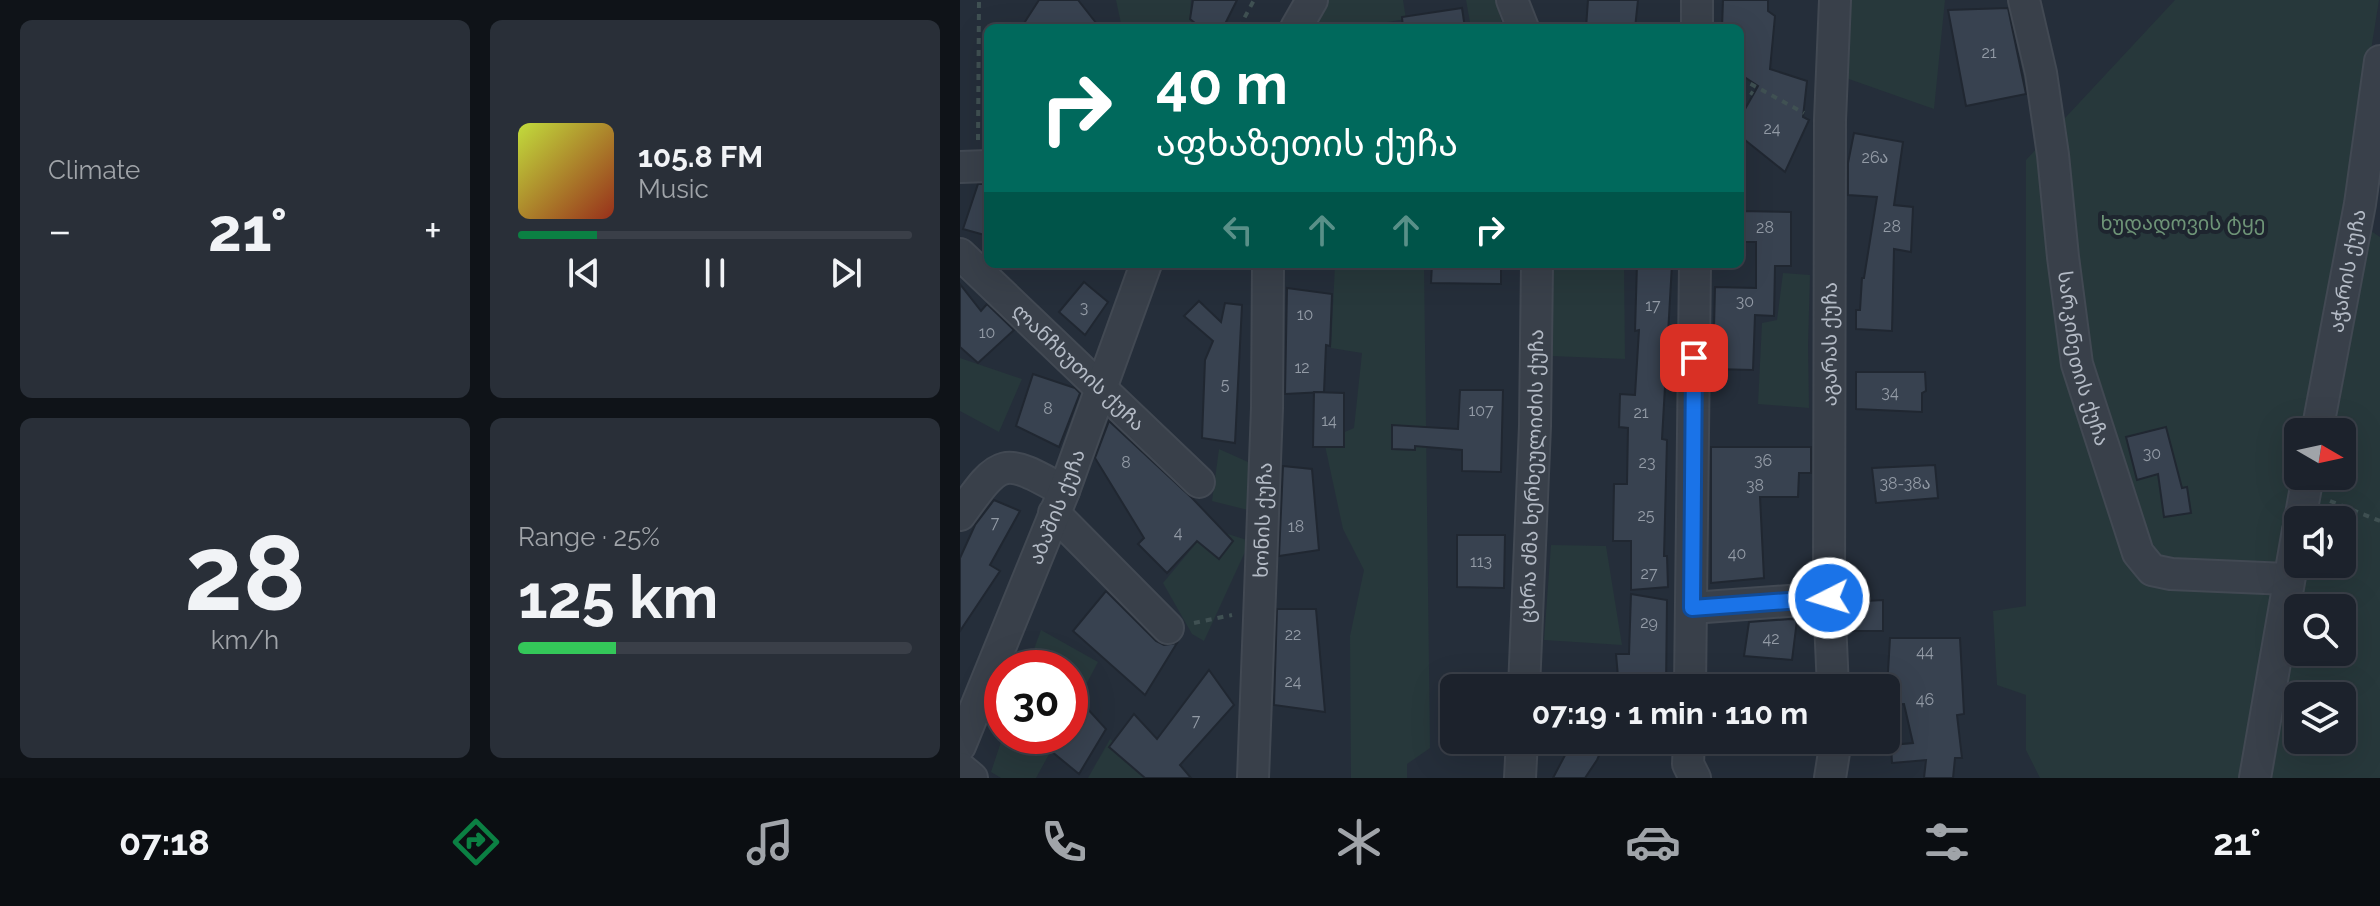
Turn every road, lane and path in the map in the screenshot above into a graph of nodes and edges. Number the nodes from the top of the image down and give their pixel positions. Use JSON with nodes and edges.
{"nodes":[{"id":1,"x":979,"y":0,"type":"edge"},
{"id":2,"x":1254,"y":0,"type":"edge"},
{"id":3,"x":1312,"y":0,"type":"edge"},
{"id":4,"x":1512,"y":0,"type":"edge"},
{"id":5,"x":1697,"y":0,"type":"edge"},
{"id":6,"x":1835,"y":0,"type":"edge"},
{"id":7,"x":2024,"y":0,"type":"edge"},
{"id":8,"x":1241,"y":24,"type":"edge"},
{"id":9,"x":1298,"y":24,"type":"edge"},
{"id":10,"x":1521,"y":24,"type":"edge"},
{"id":11,"x":1697,"y":24,"type":"edge"},
{"id":12,"x":2380,"y":61,"type":"edge"},
{"id":13,"x":1744,"y":80,"type":"edge"},
{"id":14,"x":1744,"y":88,"type":"edge"},
{"id":15,"x":1753,"y":94,"type":"dead end"},
{"id":16,"x":1813,"y":117,"type":"dead end"},
{"id":17,"x":975,"y":166,"type":"edge"},
{"id":18,"x":2370,"y":215,"type":"edge"},
{"id":19,"x":960,"y":254,"type":"edge"},
{"id":20,"x":1145,"y":268,"type":"edge"},
{"id":21,"x":1268,"y":268,"type":"edge"},
{"id":22,"x":1537,"y":268,"type":"edge"},
{"id":23,"x":1695,"y":268,"type":"edge"},
{"id":24,"x":1102,"y":387,"type":"junction"},
{"id":25,"x":2320,"y":418,"type":"edge"},
{"id":26,"x":1199,"y":482,"type":"dead end"},
{"id":27,"x":2305,"y":496,"type":"edge"},
{"id":28,"x":1059,"y":502,"type":"junction"},
{"id":29,"x":960,"y":515,"type":"edge"},
{"id":30,"x":2380,"y":521,"type":"edge"},
{"id":31,"x":2289,"y":579,"type":"joint"},
{"id":32,"x":1829,"y":598,"type":"junction"},
{"id":33,"x":1692,"y":608,"type":"junction"},
{"id":34,"x":1242,"y":612,"type":"dead end"},
{"id":35,"x":1168,"y":628,"type":"joint"},
{"id":36,"x":1525,"y":674,"type":"edge"},
{"id":37,"x":1690,"y":674,"type":"edge"},
{"id":38,"x":1832,"y":674,"type":"edge"},
{"id":39,"x":960,"y":746,"type":"edge"},
{"id":40,"x":1521,"y":754,"type":"edge"},
{"id":41,"x":1688,"y":754,"type":"edge"},
{"id":42,"x":1834,"y":754,"type":"edge"},
{"id":43,"x":960,"y":768,"type":"edge"},
{"id":44,"x":972,"y":778,"type":"edge"},
{"id":45,"x":1253,"y":778,"type":"edge"},
{"id":46,"x":1520,"y":778,"type":"edge"},
{"id":47,"x":1695,"y":778,"type":"edge"},
{"id":48,"x":1830,"y":778,"type":"edge"},
{"id":49,"x":2255,"y":778,"type":"edge"}],
"edges":[{"from":1,"to":17,"type":"path"},
{"from":2,"to":8,"type":"path"},
{"from":3,"to":9,"type":"street"},
{"from":4,"to":10,"type":"street"},
{"from":5,"to":11,"type":"street"},
{"from":6,"to":32,"type":"street","name":"აგარას ქუჩა"},
{"from":7,"to":31,"type":"street","name":"სარკინეთის ქუჩა"},
{"from":12,"to":18,"type":"street","name":"აჭარის ქუჩა"},
{"from":13,"to":16,"type":"path"},
{"from":14,"to":15,"type":"path"},
{"from":18,"to":25,"type":"street","name":"აჭარის ქუჩა"},
{"from":19,"to":24,"type":"street","name":"ლანჩხუთის ქუჩა"},
{"from":20,"to":24,"type":"street","name":"აბაშის ქუჩა"},
{"from":21,"to":45,"type":"street","name":"ხონის ქუჩა"},
{"from":22,"to":36,"type":"street","name":"ცხრა ძმა ხერხეულიძის ქუჩა"},
{"from":23,"to":33,"type":"street"},
{"from":24,"to":26,"type":"street","name":"ლანჩხუთის ქუჩა"},
{"from":24,"to":28,"type":"street","name":"აბაშის ქუჩა"},
{"from":27,"to":30,"type":"path"},
{"from":28,"to":29,"type":"street"},
{"from":28,"to":35,"type":"street"},
{"from":28,"to":39,"type":"street","name":"აბაშის ქუჩა"},
{"from":31,"to":49,"type":"street"},
{"from":32,"to":33,"type":"street"},
{"from":32,"to":38,"type":"street","name":"აგარას ქუჩა"},
{"from":33,"to":37,"type":"street"},
{"from":34,"to":35,"type":"path"},
{"from":40,"to":46,"type":"street"},
{"from":41,"to":47,"type":"street"},
{"from":42,"to":48,"type":"street"},
{"from":43,"to":44,"type":"street"}]}
